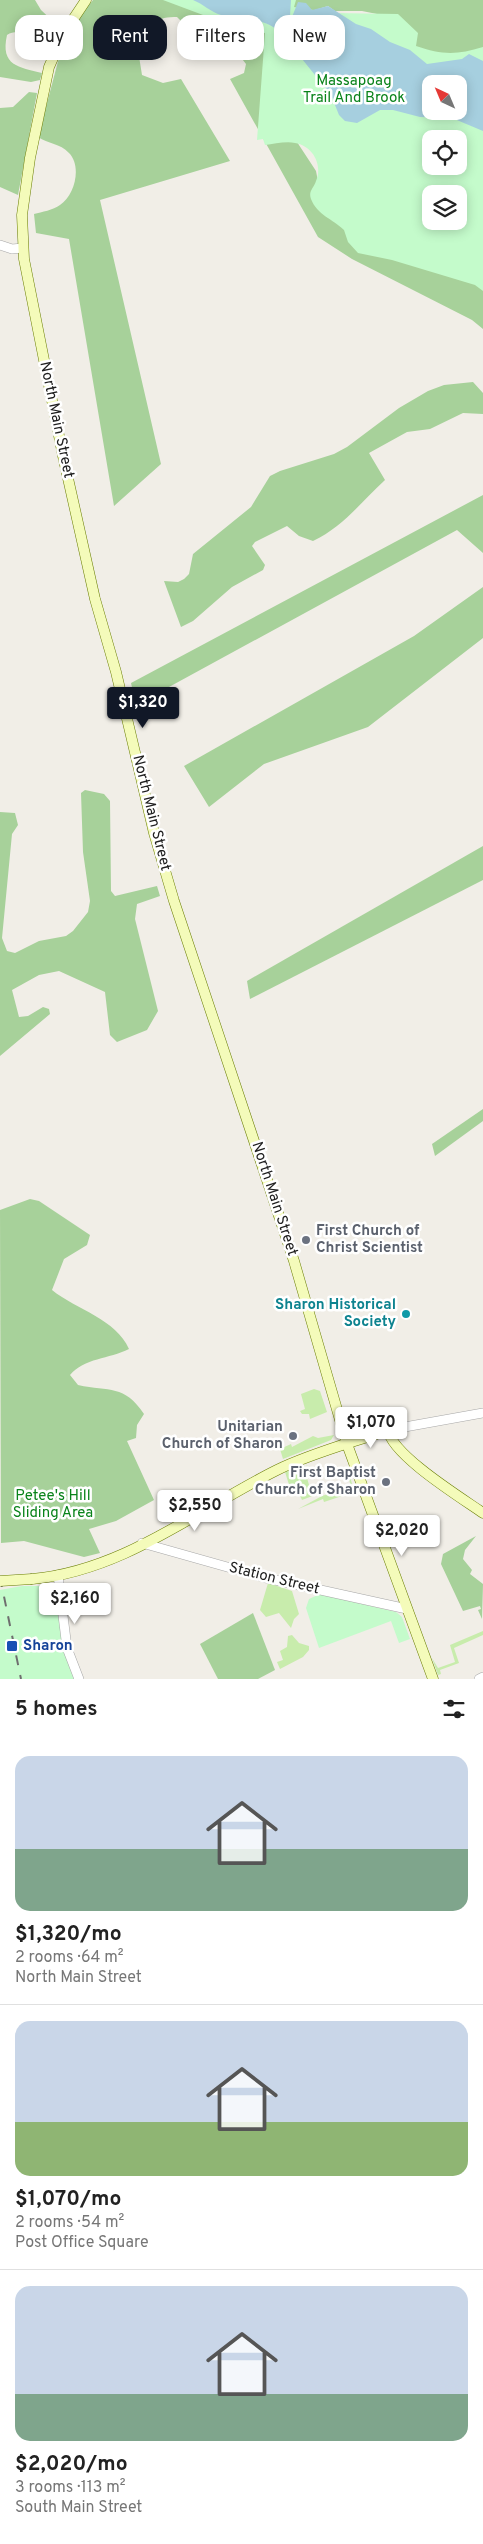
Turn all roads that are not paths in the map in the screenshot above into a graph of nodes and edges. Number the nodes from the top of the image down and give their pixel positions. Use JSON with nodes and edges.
{"nodes":[{"id":1,"x":86,"y":0,"type":"edge"},
{"id":2,"x":0,"y":246,"type":"edge"},
{"id":3,"x":23,"y":248,"type":"junction"},
{"id":4,"x":483,"y":1413,"type":"edge"},
{"id":5,"x":388,"y":1430,"type":"junction"},
{"id":6,"x":347,"y":1444,"type":"junction"},
{"id":7,"x":483,"y":1513,"type":"edge"},
{"id":8,"x":142,"y":1543,"type":"junction"},
{"id":9,"x":58,"y":1575,"type":"junction"},
{"id":10,"x":0,"y":1581,"type":"edge"},
{"id":11,"x":407,"y":1609,"type":"junction"},
{"id":12,"x":483,"y":1677,"type":"edge"},
{"id":13,"x":79,"y":1679,"type":"edge"},
{"id":14,"x":433,"y":1679,"type":"edge"},
{"id":15,"x":479,"y":1679,"type":"edge"}],
"edges":[{"from":1,"to":3,"type":"main road","name":"North Main Street"},
{"from":2,"to":3,"type":"street"},
{"from":3,"to":6,"type":"main road","name":"North Main Street"},
{"from":4,"to":5,"type":"street"},
{"from":5,"to":6,"type":"main road"},
{"from":5,"to":7,"type":"main road"},
{"from":6,"to":8,"type":"main road"},
{"from":6,"to":11,"type":"main road","name":"North Main Street"},
{"from":8,"to":9,"type":"main road"},
{"from":8,"to":11,"type":"street","name":"Station Street"},
{"from":9,"to":10,"type":"main road","bridge":true},
{"from":9,"to":13,"type":"street"},
{"from":11,"to":14,"type":"main road","name":"North Main Street"},
{"from":12,"to":15,"type":"street"}]}
